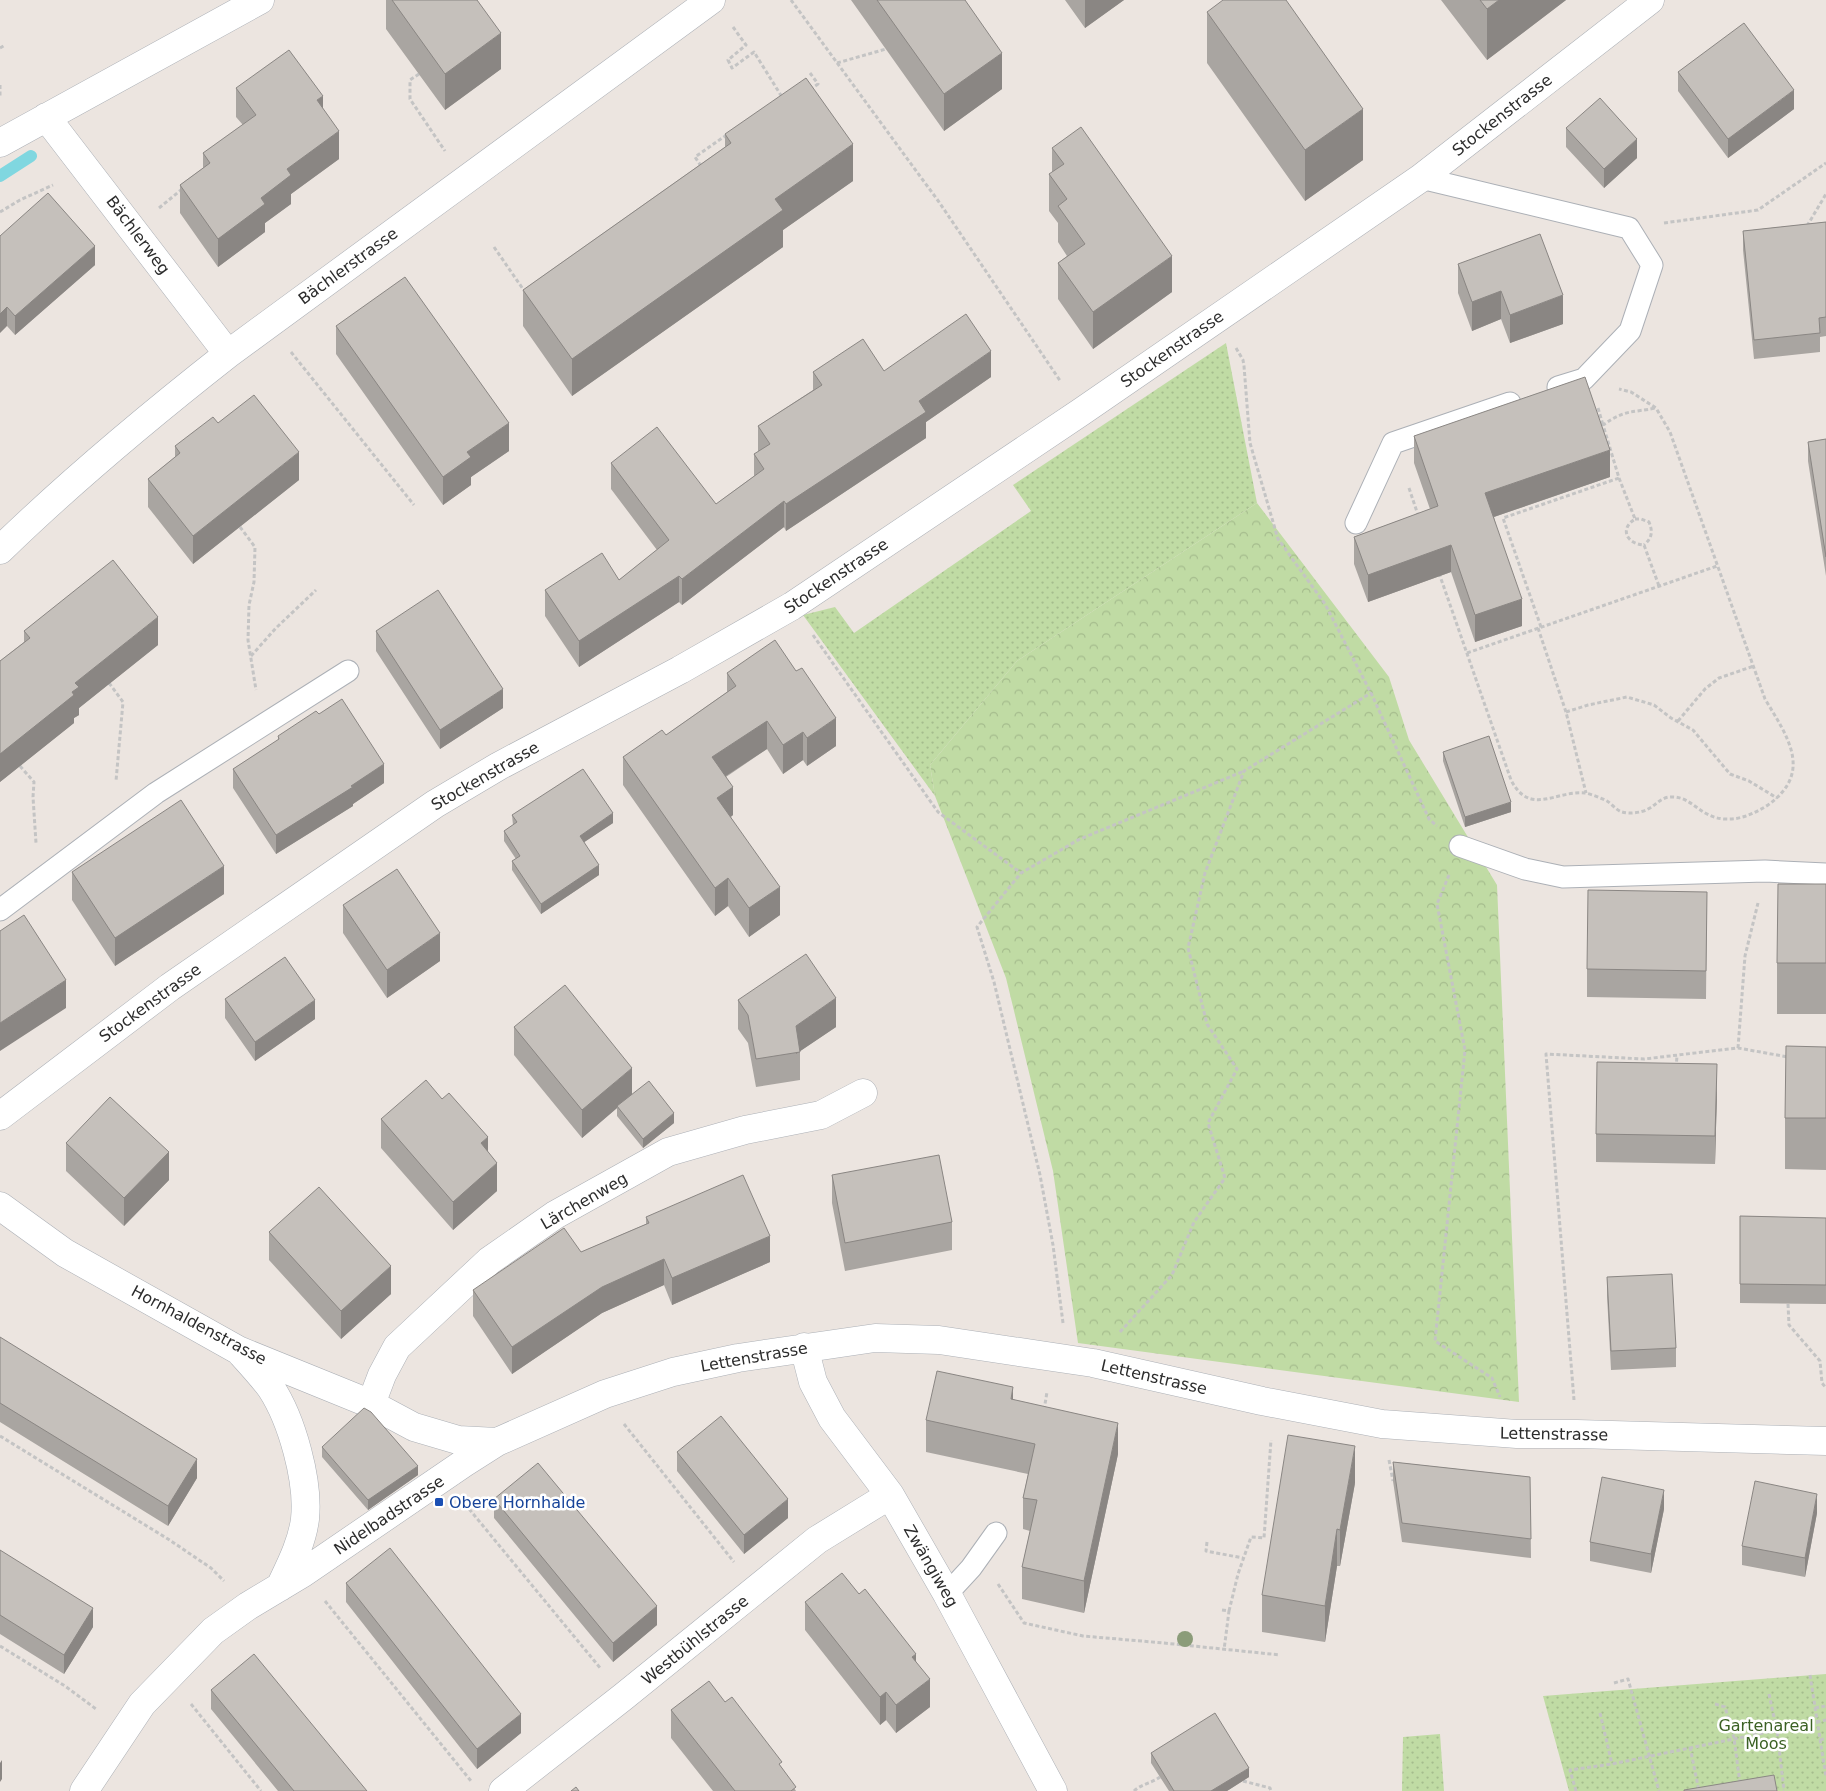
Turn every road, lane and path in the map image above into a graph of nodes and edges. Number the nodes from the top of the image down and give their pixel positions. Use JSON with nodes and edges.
{"nodes":[{"id":1,"x":260,"y":0,"type":"edge"},
{"id":2,"x":711,"y":0,"type":"edge"},
{"id":3,"x":791,"y":0,"type":"edge"},
{"id":4,"x":1650,"y":0,"type":"edge"},
{"id":5,"x":731,"y":24,"type":"dead end"},
{"id":6,"x":5,"y":45,"type":"dead end"},
{"id":7,"x":0,"y":48,"type":"edge"},
{"id":8,"x":886,"y":49,"type":"edge"},
{"id":9,"x":837,"y":63,"type":"junction"},
{"id":10,"x":810,"y":73,"type":"dead end"},
{"id":11,"x":419,"y":74,"type":"edge"},
{"id":12,"x":0,"y":85,"type":"edge"},
{"id":13,"x":811,"y":89,"type":"edge"},
{"id":14,"x":0,"y":96,"type":"edge"},
{"id":15,"x":782,"y":96,"type":"junction"},
{"id":16,"x":775,"y":101,"type":"edge"},
{"id":17,"x":786,"y":101,"type":"edge"},
{"id":18,"x":46,"y":117,"type":"junction"},
{"id":19,"x":732,"y":132,"type":"edge"},
{"id":20,"x":0,"y":143,"type":"edge"},
{"id":21,"x":449,"y":158,"type":"dead end"},
{"id":22,"x":1826,"y":163,"type":"edge"},
{"id":23,"x":703,"y":168,"type":"edge"},
{"id":24,"x":87,"y":169,"type":"junction"},
{"id":25,"x":1420,"y":178,"type":"junction"},
{"id":26,"x":183,"y":189,"type":"edge"},
{"id":27,"x":1826,"y":194,"type":"edge"},
{"id":28,"x":0,"y":212,"type":"edge"},
{"id":29,"x":1629,"y":228,"type":"junction"},
{"id":30,"x":1806,"y":228,"type":"edge"},
{"id":31,"x":133,"y":229,"type":"junction"},
{"id":32,"x":494,"y":247,"type":"dead end"},
{"id":33,"x":530,"y":288,"type":"edge"},
{"id":34,"x":268,"y":324,"type":"junction"},
{"id":35,"x":228,"y":354,"type":"junction"},
{"id":36,"x":1243,"y":360,"type":"dead end"},
{"id":37,"x":1584,"y":378,"type":"junction"},
{"id":38,"x":1063,"y":384,"type":"dead end"},
{"id":39,"x":1596,"y":402,"type":"edge"},
{"id":40,"x":1656,"y":408,"type":"junction"},
{"id":41,"x":1603,"y":425,"type":"junction"},
{"id":42,"x":1392,"y":443,"type":"junction"},
{"id":43,"x":1619,"y":478,"type":"junction"},
{"id":44,"x":414,"y":505,"type":"dead end"},
{"id":45,"x":1418,"y":516,"type":"edge"},
{"id":46,"x":1635,"y":519,"type":"junction"},
{"id":47,"x":1356,"y":523,"type":"dead end"},
{"id":48,"x":240,"y":527,"type":"edge"},
{"id":49,"x":1644,"y":545,"type":"junction"},
{"id":50,"x":0,"y":550,"type":"edge"},
{"id":51,"x":1718,"y":566,"type":"junction"},
{"id":52,"x":1438,"y":571,"type":"edge"},
{"id":53,"x":1659,"y":586,"type":"junction"},
{"id":54,"x":316,"y":590,"type":"dead end"},
{"id":55,"x":792,"y":606,"type":"junction"},
{"id":56,"x":1539,"y":627,"type":"junction"},
{"id":57,"x":1467,"y":653,"type":"junction"},
{"id":58,"x":251,"y":656,"type":"junction"},
{"id":59,"x":1754,"y":666,"type":"junction"},
{"id":60,"x":348,"y":671,"type":"dead end"},
{"id":61,"x":109,"y":683,"type":"edge"},
{"id":62,"x":1371,"y":693,"type":"junction"},
{"id":63,"x":1566,"y":712,"type":"junction"},
{"id":64,"x":272,"y":720,"type":"junction"},
{"id":65,"x":1678,"y":721,"type":"junction"},
{"id":66,"x":20,"y":766,"type":"edge"},
{"id":67,"x":1244,"y":771,"type":"junction"},
{"id":68,"x":1586,"y":793,"type":"junction"},
{"id":69,"x":1777,"y":798,"type":"junction"},
{"id":70,"x":130,"y":813,"type":"junction"},
{"id":71,"x":1460,"y":846,"type":"junction"},
{"id":72,"x":1765,"y":871,"type":"junction"},
{"id":73,"x":50,"y":872,"type":"junction"},
{"id":74,"x":1021,"y":873,"type":"junction"},
{"id":75,"x":1826,"y":874,"type":"edge"},
{"id":76,"x":0,"y":910,"type":"edge"},
{"id":77,"x":1738,"y":1048,"type":"junction"},
{"id":78,"x":1677,"y":1056,"type":"junction"},
{"id":79,"x":1794,"y":1058,"type":"edge"},
{"id":80,"x":1646,"y":1059,"type":"junction"},
{"id":81,"x":1646,"y":1067,"type":"edge"},
{"id":82,"x":1676,"y":1074,"type":"edge"},
{"id":83,"x":863,"y":1093,"type":"dead end"},
{"id":84,"x":0,"y":1116,"type":"edge"},
{"id":85,"x":2,"y":1212,"type":"edge"},
{"id":86,"x":1788,"y":1304,"type":"edge"},
{"id":87,"x":804,"y":1348,"type":"junction"},
{"id":88,"x":238,"y":1350,"type":"junction"},
{"id":89,"x":1081,"y":1361,"type":"junction"},
{"id":90,"x":1826,"y":1388,"type":"edge"},
{"id":91,"x":1048,"y":1390,"type":"dead end"},
{"id":92,"x":371,"y":1404,"type":"junction"},
{"id":93,"x":1043,"y":1417,"type":"edge"},
{"id":94,"x":619,"y":1418,"type":"dead end"},
{"id":95,"x":1271,"y":1432,"type":"dead end"},
{"id":96,"x":1516,"y":1434,"type":"junction"},
{"id":97,"x":1577,"y":1434,"type":"junction"},
{"id":98,"x":0,"y":1436,"type":"edge"},
{"id":99,"x":1826,"y":1441,"type":"edge"},
{"id":100,"x":497,"y":1442,"type":"junction"},
{"id":101,"x":1389,"y":1457,"type":"dead end"},
{"id":102,"x":1394,"y":1481,"type":"edge"},
{"id":103,"x":890,"y":1495,"type":"junction"},
{"id":104,"x":459,"y":1497,"type":"dead end"},
{"id":105,"x":996,"y":1533,"type":"dead end"},
{"id":106,"x":1264,"y":1535,"type":"junction"},
{"id":107,"x":1271,"y":1536,"type":"edge"},
{"id":108,"x":1207,"y":1542,"type":"dead end"},
{"id":109,"x":980,"y":1556,"type":"junction"},
{"id":110,"x":1244,"y":1558,"type":"junction"},
{"id":111,"x":211,"y":1568,"type":"dead end"},
{"id":112,"x":303,"y":1573,"type":"junction"},
{"id":113,"x":280,"y":1587,"type":"junction"},
{"id":114,"x":756,"y":1590,"type":"junction"},
{"id":115,"x":947,"y":1594,"type":"junction"},
{"id":116,"x":1222,"y":1610,"type":"dead end"},
{"id":117,"x":1230,"y":1611,"type":"junction"},
{"id":118,"x":0,"y":1646,"type":"edge"},
{"id":119,"x":1224,"y":1650,"type":"junction"},
{"id":120,"x":1280,"y":1655,"type":"dead end"},
{"id":121,"x":1810,"y":1675,"type":"dead end"},
{"id":122,"x":169,"y":1676,"type":"junction"},
{"id":123,"x":1614,"y":1683,"type":"dead end"},
{"id":124,"x":1769,"y":1694,"type":"dead end"},
{"id":125,"x":623,"y":1697,"type":"junction"},
{"id":126,"x":87,"y":1702,"type":"dead end"},
{"id":127,"x":1715,"y":1704,"type":"dead end"},
{"id":128,"x":1826,"y":1706,"type":"edge"},
{"id":129,"x":1815,"y":1708,"type":"junction"},
{"id":130,"x":1600,"y":1713,"type":"dead end"},
{"id":131,"x":1826,"y":1720,"type":"edge"},
{"id":132,"x":1817,"y":1722,"type":"junction"},
{"id":133,"x":1777,"y":1731,"type":"junction"},
{"id":134,"x":1734,"y":1738,"type":"junction"},
{"id":135,"x":1826,"y":1738,"type":"edge"},
{"id":136,"x":1820,"y":1740,"type":"junction"},
{"id":137,"x":1690,"y":1747,"type":"junction"},
{"id":138,"x":1650,"y":1756,"type":"junction"},
{"id":139,"x":1612,"y":1764,"type":"junction"},
{"id":140,"x":1826,"y":1777,"type":"edge"},
{"id":141,"x":1160,"y":1778,"type":"edge"},
{"id":142,"x":1243,"y":1781,"type":"edge"},
{"id":143,"x":473,"y":1783,"type":"dead end"},
{"id":144,"x":1783,"y":1790,"type":"edge"},
{"id":145,"x":84,"y":1791,"type":"edge"},
{"id":146,"x":261,"y":1791,"type":"edge"},
{"id":147,"x":504,"y":1791,"type":"edge"},
{"id":148,"x":1053,"y":1791,"type":"edge"},
{"id":149,"x":1134,"y":1791,"type":"edge"},
{"id":150,"x":1271,"y":1791,"type":"edge"},
{"id":151,"x":1576,"y":1791,"type":"edge"},
{"id":152,"x":1659,"y":1791,"type":"edge"},
{"id":153,"x":1699,"y":1791,"type":"edge"},
{"id":154,"x":1741,"y":1791,"type":"edge"}],
"edges":[{"from":1,"to":18,"type":"street"},
{"from":2,"to":34,"type":"street","name":"Bächlerstrasse"},
{"from":3,"to":9,"type":"path"},
{"from":4,"to":25,"type":"street","name":"Stockenstrasse"},
{"from":5,"to":15,"type":"path"},
{"from":6,"to":7,"type":"path"},
{"from":8,"to":9,"type":"path"},
{"from":9,"to":38,"type":"path"},
{"from":10,"to":13,"type":"path"},
{"from":11,"to":21,"type":"path"},
{"from":12,"to":14,"type":"path"},
{"from":15,"to":16,"type":"path"},
{"from":15,"to":17,"type":"path"},
{"from":18,"to":20,"type":"street"},
{"from":18,"to":24,"type":"street","name":"Bächlerweg"},
{"from":19,"to":23,"type":"path"},
{"from":22,"to":29,"type":"path"},
{"from":24,"to":28,"type":"path"},
{"from":24,"to":31,"type":"street","name":"Bächlerweg"},
{"from":25,"to":29,"type":"lane"},
{"from":25,"to":55,"type":"street","name":"Stockenstrasse"},
{"from":26,"to":31,"type":"path"},
{"from":27,"to":30,"type":"path"},
{"from":29,"to":37,"type":"lane"},
{"from":31,"to":35,"type":"street","name":"Bächlerweg"},
{"from":32,"to":33,"type":"path"},
{"from":34,"to":35,"type":"street","name":"Bächlerstrasse"},
{"from":34,"to":44,"type":"path"},
{"from":35,"to":50,"type":"street","name":"Bächlerstrasse"},
{"from":36,"to":62,"type":"path"},
{"from":37,"to":40,"type":"path"},
{"from":37,"to":42,"type":"lane"},
{"from":39,"to":41,"type":"path"},
{"from":40,"to":41,"type":"path"},
{"from":40,"to":51,"type":"path"},
{"from":41,"to":43,"type":"path"},
{"from":42,"to":45,"type":"path"},
{"from":42,"to":47,"type":"lane"},
{"from":43,"to":46,"type":"path"},
{"from":43,"to":56,"type":"path"},
{"from":46,"to":49,"type":"path"},
{"from":46,"to":49,"type":"path"},
{"from":48,"to":58,"type":"path"},
{"from":49,"to":53,"type":"path"},
{"from":51,"to":53,"type":"path"},
{"from":51,"to":59,"type":"path"},
{"from":52,"to":57,"type":"path"},
{"from":53,"to":56,"type":"path"},
{"from":54,"to":58,"type":"path"},
{"from":55,"to":74,"type":"path"},
{"from":55,"to":84,"type":"street","name":"Stockenstrasse"},
{"from":56,"to":57,"type":"path"},
{"from":56,"to":63,"type":"path"},
{"from":57,"to":68,"type":"path"},
{"from":58,"to":64,"type":"path"},
{"from":59,"to":65,"type":"path"},
{"from":59,"to":69,"type":"path"},
{"from":60,"to":64,"type":"lane"},
{"from":61,"to":70,"type":"path"},
{"from":62,"to":67,"type":"path"},
{"from":62,"to":71,"type":"path"},
{"from":63,"to":65,"type":"path"},
{"from":63,"to":68,"type":"path"},
{"from":64,"to":70,"type":"lane"},
{"from":65,"to":69,"type":"path"},
{"from":66,"to":73,"type":"path"},
{"from":67,"to":74,"type":"path"},
{"from":67,"to":89,"type":"path"},
{"from":68,"to":69,"type":"path"},
{"from":70,"to":73,"type":"lane"},
{"from":71,"to":72,"type":"lane"},
{"from":71,"to":96,"type":"path"},
{"from":72,"to":75,"type":"lane"},
{"from":72,"to":77,"type":"path"},
{"from":73,"to":76,"type":"lane"},
{"from":74,"to":89,"type":"path"},
{"from":77,"to":78,"type":"path"},
{"from":77,"to":79,"type":"path"},
{"from":78,"to":80,"type":"path"},
{"from":78,"to":82,"type":"path"},
{"from":80,"to":81,"type":"path"},
{"from":80,"to":97,"type":"path"},
{"from":83,"to":92,"type":"street","name":"Lärchenweg"},
{"from":85,"to":88,"type":"street","name":"Hornhaldenstrasse"},
{"from":86,"to":90,"type":"path"},
{"from":87,"to":89,"type":"street","name":"Lettenstrasse"},
{"from":87,"to":100,"type":"street","name":"Lettenstrasse"},
{"from":87,"to":103,"type":"street","name":"Zwängiweg"},
{"from":88,"to":92,"type":"street","name":"Hornhaldenstrasse"},
{"from":88,"to":113,"type":"street"},
{"from":89,"to":96,"type":"street","name":"Lettenstrasse"},
{"from":91,"to":93,"type":"path"},
{"from":92,"to":100,"type":"street","name":"Hornhaldenstrasse"},
{"from":94,"to":114,"type":"path"},
{"from":95,"to":106,"type":"path"},
{"from":96,"to":97,"type":"street","name":"Lettenstrasse"},
{"from":97,"to":99,"type":"street","name":"Lettenstrasse"},
{"from":98,"to":111,"type":"path"},
{"from":100,"to":112,"type":"street","name":"Nidelbadstrasse"},
{"from":101,"to":102,"type":"path"},
{"from":103,"to":114,"type":"street","name":"Westbühlstrasse"},
{"from":103,"to":115,"type":"street","name":"Zwängiweg"},
{"from":104,"to":125,"type":"path"},
{"from":105,"to":109,"type":"lane"},
{"from":106,"to":107,"type":"path"},
{"from":106,"to":110,"type":"path"},
{"from":108,"to":110,"type":"path"},
{"from":109,"to":115,"type":"lane"},
{"from":109,"to":119,"type":"path"},
{"from":110,"to":117,"type":"path"},
{"from":112,"to":113,"type":"street","name":"Nidelbadstrasse"},
{"from":112,"to":143,"type":"path"},
{"from":113,"to":122,"type":"street","name":"Nidelbadstrasse"},
{"from":114,"to":125,"type":"street","name":"Westbühlstrasse"},
{"from":115,"to":148,"type":"street","name":"Zwängiweg"},
{"from":116,"to":117,"type":"path"},
{"from":117,"to":119,"type":"path"},
{"from":118,"to":126,"type":"path"},
{"from":119,"to":120,"type":"path"},
{"from":121,"to":129,"type":"path"},
{"from":122,"to":145,"type":"street","name":"Nidelbadstrasse"},
{"from":122,"to":146,"type":"path"},
{"from":123,"to":138,"type":"path"},
{"from":124,"to":133,"type":"path"},
{"from":125,"to":147,"type":"street","name":"Westbühlstrasse"},
{"from":127,"to":134,"type":"path"},
{"from":128,"to":129,"type":"path"},
{"from":129,"to":132,"type":"path"},
{"from":130,"to":139,"type":"path"},
{"from":131,"to":132,"type":"path"},
{"from":132,"to":133,"type":"path"},
{"from":132,"to":136,"type":"path"},
{"from":133,"to":134,"type":"path"},
{"from":133,"to":144,"type":"path"},
{"from":134,"to":137,"type":"path"},
{"from":134,"to":154,"type":"path"},
{"from":135,"to":136,"type":"path"},
{"from":136,"to":140,"type":"path"},
{"from":137,"to":138,"type":"path"},
{"from":137,"to":153,"type":"path"},
{"from":138,"to":139,"type":"path"},
{"from":138,"to":152,"type":"path"},
{"from":139,"to":151,"type":"path"},
{"from":141,"to":149,"type":"path"},
{"from":142,"to":150,"type":"path"}]}
